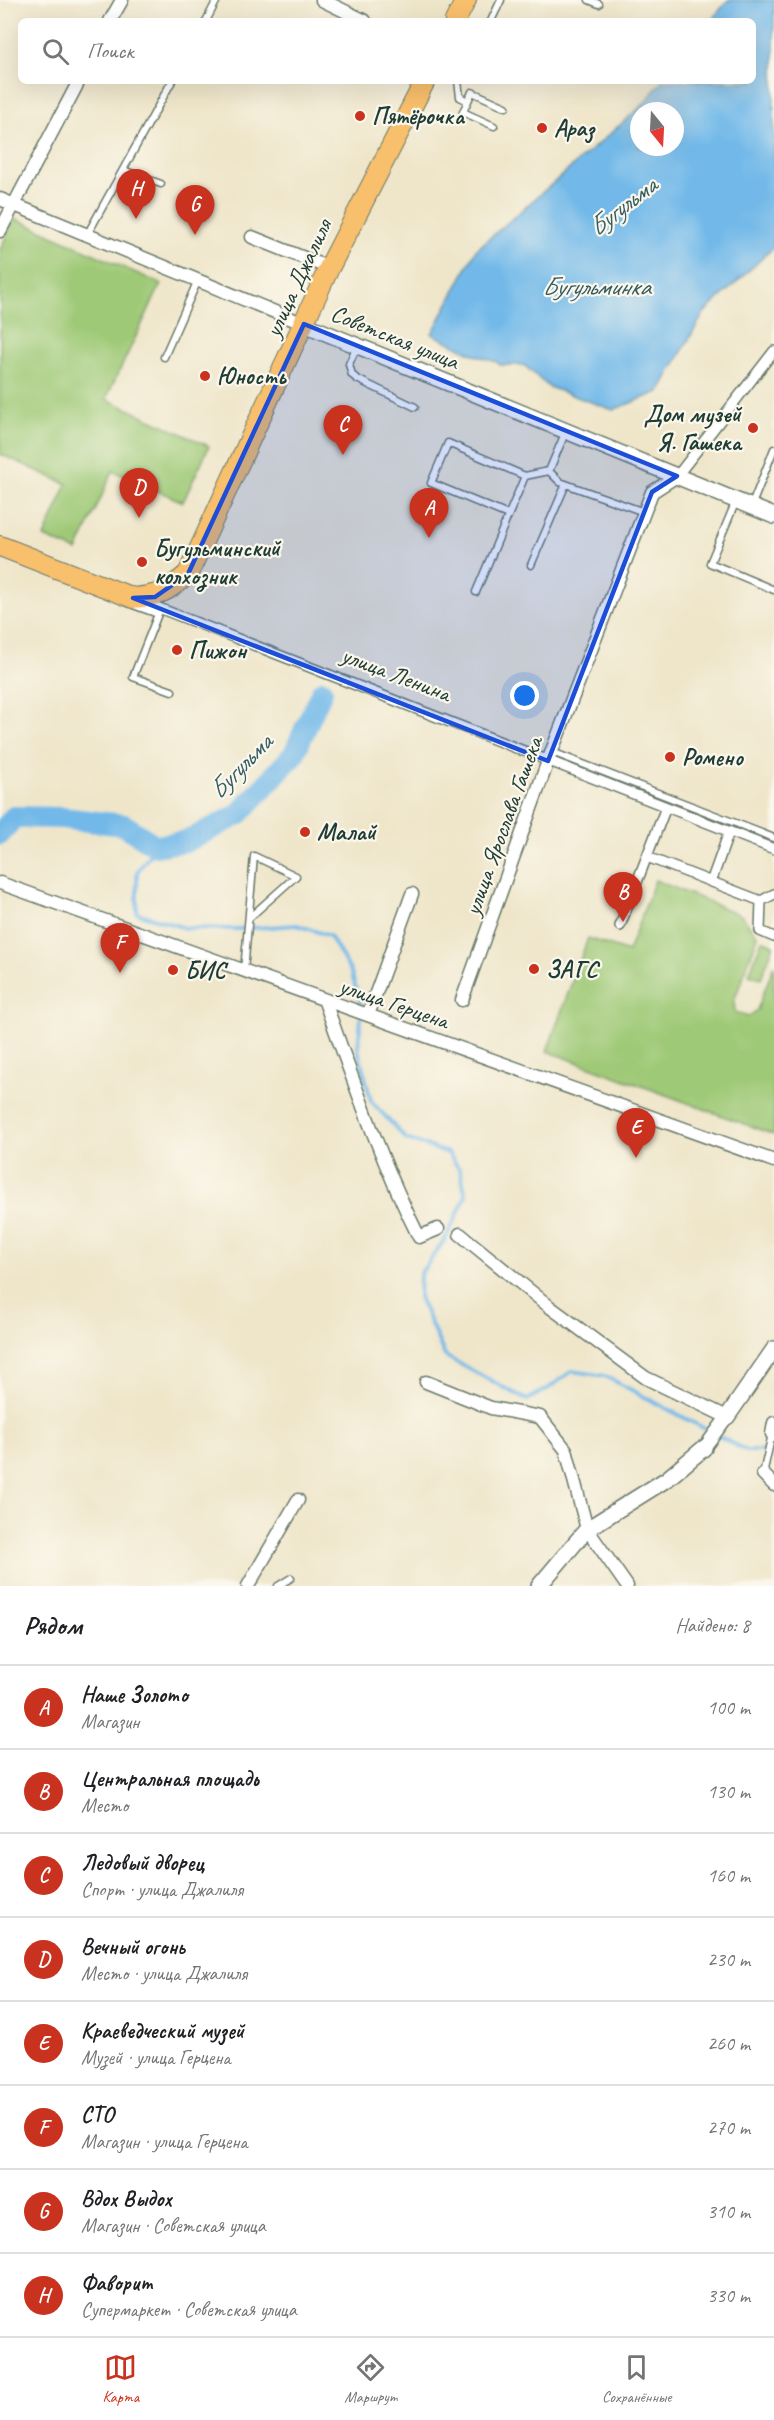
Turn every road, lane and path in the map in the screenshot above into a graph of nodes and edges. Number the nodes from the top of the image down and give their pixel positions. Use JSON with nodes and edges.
{"nodes":[{"id":1,"x":122,"y":0,"type":"edge"},
{"id":2,"x":217,"y":0,"type":"edge"},
{"id":3,"x":322,"y":0,"type":"edge"},
{"id":4,"x":466,"y":0,"type":"edge"},
{"id":5,"x":501,"y":0,"type":"edge"},
{"id":6,"x":589,"y":0,"type":"edge"},
{"id":7,"x":599,"y":4,"type":"dead end"},
{"id":8,"x":112,"y":18,"type":"edge"},
{"id":9,"x":208,"y":18,"type":"edge"},
{"id":10,"x":359,"y":18,"type":"edge"},
{"id":11,"x":457,"y":18,"type":"edge"},
{"id":12,"x":492,"y":18,"type":"edge"},
{"id":13,"x":77,"y":84,"type":"edge"},
{"id":14,"x":170,"y":84,"type":"edge"},
{"id":15,"x":423,"y":84,"type":"edge"},
{"id":16,"x":458,"y":84,"type":"edge"},
{"id":17,"x":468,"y":101,"type":"junction"},
{"id":18,"x":506,"y":107,"type":"dead end"},
{"id":19,"x":494,"y":126,"type":"dead end"},
{"id":20,"x":123,"y":170,"type":"junction"},
{"id":21,"x":161,"y":184,"type":"dead end"},
{"id":22,"x":0,"y":199,"type":"edge"},
{"id":23,"x":13,"y":205,"type":"junction"},
{"id":24,"x":0,"y":231,"type":"edge"},
{"id":25,"x":87,"y":236,"type":"junction"},
{"id":26,"x":252,"y":237,"type":"dead end"},
{"id":27,"x":329,"y":268,"type":"junction"},
{"id":28,"x":198,"y":280,"type":"junction"},
{"id":29,"x":304,"y":324,"type":"junction"},
{"id":30,"x":357,"y":345,"type":"junction"},
{"id":31,"x":774,"y":351,"type":"edge"},
{"id":32,"x":164,"y":357,"type":"dead end"},
{"id":33,"x":415,"y":407,"type":"dead end"},
{"id":34,"x":566,"y":431,"type":"junction"},
{"id":35,"x":774,"y":449,"type":"edge"},
{"id":36,"x":549,"y":471,"type":"junction"},
{"id":37,"x":525,"y":476,"type":"junction"},
{"id":38,"x":677,"y":476,"type":"junction"},
{"id":39,"x":566,"y":484,"type":"junction"},
{"id":40,"x":736,"y":501,"type":"junction"},
{"id":41,"x":751,"y":507,"type":"junction"},
{"id":42,"x":645,"y":512,"type":"junction"},
{"id":43,"x":508,"y":515,"type":"junction"},
{"id":44,"x":774,"y":516,"type":"edge"},
{"id":45,"x":0,"y":546,"type":"edge"},
{"id":46,"x":531,"y":565,"type":"dead end"},
{"id":47,"x":774,"y":590,"type":"edge"},
{"id":48,"x":476,"y":592,"type":"dead end"},
{"id":49,"x":134,"y":598,"type":"junction"},
{"id":50,"x":172,"y":691,"type":"dead end"},
{"id":51,"x":550,"y":757,"type":"junction"},
{"id":52,"x":666,"y":807,"type":"junction"},
{"id":53,"x":729,"y":832,"type":"junction"},
{"id":54,"x":774,"y":838,"type":"edge"},
{"id":55,"x":774,"y":849,"type":"edge"},
{"id":56,"x":647,"y":857,"type":"junction"},
{"id":57,"x":711,"y":882,"type":"junction"},
{"id":58,"x":0,"y":884,"type":"edge"},
{"id":59,"x":412,"y":894,"type":"dead end"},
{"id":60,"x":774,"y":894,"type":"edge"},
{"id":61,"x":761,"y":900,"type":"junction"},
{"id":62,"x":249,"y":918,"type":"junction"},
{"id":63,"x":620,"y":926,"type":"dead end"},
{"id":64,"x":774,"y":937,"type":"edge"},
{"id":65,"x":244,"y":972,"type":"junction"},
{"id":66,"x":462,"y":1000,"type":"dead end"},
{"id":67,"x":325,"y":1002,"type":"junction"},
{"id":68,"x":368,"y":1015,"type":"junction"},
{"id":69,"x":774,"y":1161,"type":"edge"},
{"id":70,"x":438,"y":1229,"type":"dead end"},
{"id":71,"x":460,"y":1234,"type":"dead end"},
{"id":72,"x":774,"y":1349,"type":"edge"},
{"id":73,"x":426,"y":1382,"type":"dead end"},
{"id":74,"x":727,"y":1417,"type":"junction"},
{"id":75,"x":773,"y":1431,"type":"edge"},
{"id":76,"x":704,"y":1448,"type":"joint"},
{"id":77,"x":763,"y":1474,"type":"joint"},
{"id":78,"x":774,"y":1485,"type":"edge"},
{"id":79,"x":297,"y":1500,"type":"dead end"},
{"id":80,"x":587,"y":1529,"type":"junction"},
{"id":81,"x":291,"y":1578,"type":"dead end"},
{"id":82,"x":248,"y":1586,"type":"edge"},
{"id":83,"x":278,"y":1586,"type":"edge"},
{"id":84,"x":539,"y":1586,"type":"edge"},
{"id":85,"x":627,"y":1586,"type":"edge"}],
"edges":[{"from":1,"to":8,"type":"street"},
{"from":2,"to":9,"type":"lane"},
{"from":3,"to":10,"type":"street"},
{"from":4,"to":11,"type":"main road"},
{"from":5,"to":12,"type":"lane"},
{"from":6,"to":7,"type":"lane"},
{"from":13,"to":23,"type":"street"},
{"from":14,"to":20,"type":"lane"},
{"from":15,"to":27,"type":"main road","name":"улица Джалиля"},
{"from":16,"to":17,"type":"lane"},
{"from":17,"to":18,"type":"lane"},
{"from":17,"to":19,"type":"lane"},
{"from":20,"to":21,"type":"lane"},
{"from":20,"to":25,"type":"lane"},
{"from":22,"to":23,"type":"street","name":"Советская улица"},
{"from":23,"to":24,"type":"street"},
{"from":23,"to":25,"type":"street","name":"Советская улица"},
{"from":25,"to":28,"type":"street","name":"Советская улица"},
{"from":26,"to":27,"type":"street"},
{"from":27,"to":29,"type":"main road","name":"улица Джалиля"},
{"from":28,"to":29,"type":"street","name":"Советская улица"},
{"from":28,"to":32,"type":"lane"},
{"from":29,"to":30,"type":"street","name":"Советская улица"},
{"from":29,"to":49,"type":"main road","name":"улица Джалиля"},
{"from":30,"to":33,"type":"lane"},
{"from":30,"to":34,"type":"street","name":"Советская улица"},
{"from":31,"to":38,"type":"street"},
{"from":34,"to":36,"type":"lane"},
{"from":34,"to":38,"type":"street","name":"Советская улица"},
{"from":35,"to":41,"type":"lane"},
{"from":36,"to":37,"type":"lane"},
{"from":36,"to":39,"type":"lane"},
{"from":37,"to":43,"type":"lane"},
{"from":37,"to":43,"type":"lane"},
{"from":38,"to":40,"type":"street","name":"Советская улица"},
{"from":38,"to":42,"type":"street","name":"улица Ярослава Гашека"},
{"from":39,"to":42,"type":"lane"},
{"from":39,"to":46,"type":"lane"},
{"from":40,"to":41,"type":"street","name":"Советская улица"},
{"from":40,"to":47,"type":"lane"},
{"from":41,"to":44,"type":"street","name":"Советская улица"},
{"from":42,"to":51,"type":"street","name":"улица Ярослава Гашека"},
{"from":43,"to":48,"type":"lane"},
{"from":45,"to":49,"type":"main road","name":"улица Ленина"},
{"from":49,"to":50,"type":"lane"},
{"from":49,"to":51,"type":"street","name":"улица Ленина"},
{"from":51,"to":52,"type":"street","name":"улица Ленина"},
{"from":51,"to":54,"type":"lane"},
{"from":51,"to":66,"type":"street","name":"улица Ярослава Гашека"},
{"from":52,"to":53,"type":"street","name":"улица Ленина"},
{"from":52,"to":56,"type":"street"},
{"from":53,"to":55,"type":"street","name":"улица Ленина"},
{"from":53,"to":57,"type":"street"},
{"from":56,"to":57,"type":"street"},
{"from":56,"to":63,"type":"street"},
{"from":57,"to":61,"type":"street"},
{"from":58,"to":65,"type":"street","name":"улица Герцена"},
{"from":59,"to":68,"type":"street"},
{"from":60,"to":61,"type":"street"},
{"from":61,"to":64,"type":"street"},
{"from":62,"to":62,"type":"lane"},
{"from":62,"to":65,"type":"lane"},
{"from":65,"to":67,"type":"street","name":"улица Герцена"},
{"from":67,"to":68,"type":"street","name":"улица Герцена"},
{"from":67,"to":70,"type":"street"},
{"from":68,"to":69,"type":"street","name":"улица Герцена"},
{"from":71,"to":74,"type":"street"},
{"from":72,"to":74,"type":"street"},
{"from":73,"to":80,"type":"street"},
{"from":74,"to":76,"type":"street"},
{"from":75,"to":77,"type":"lane"},
{"from":76,"to":80,"type":"street"},
{"from":77,"to":78,"type":"street"},
{"from":79,"to":82,"type":"street"},
{"from":80,"to":84,"type":"street"},
{"from":80,"to":85,"type":"street"},
{"from":81,"to":83,"type":"lane"}]}
